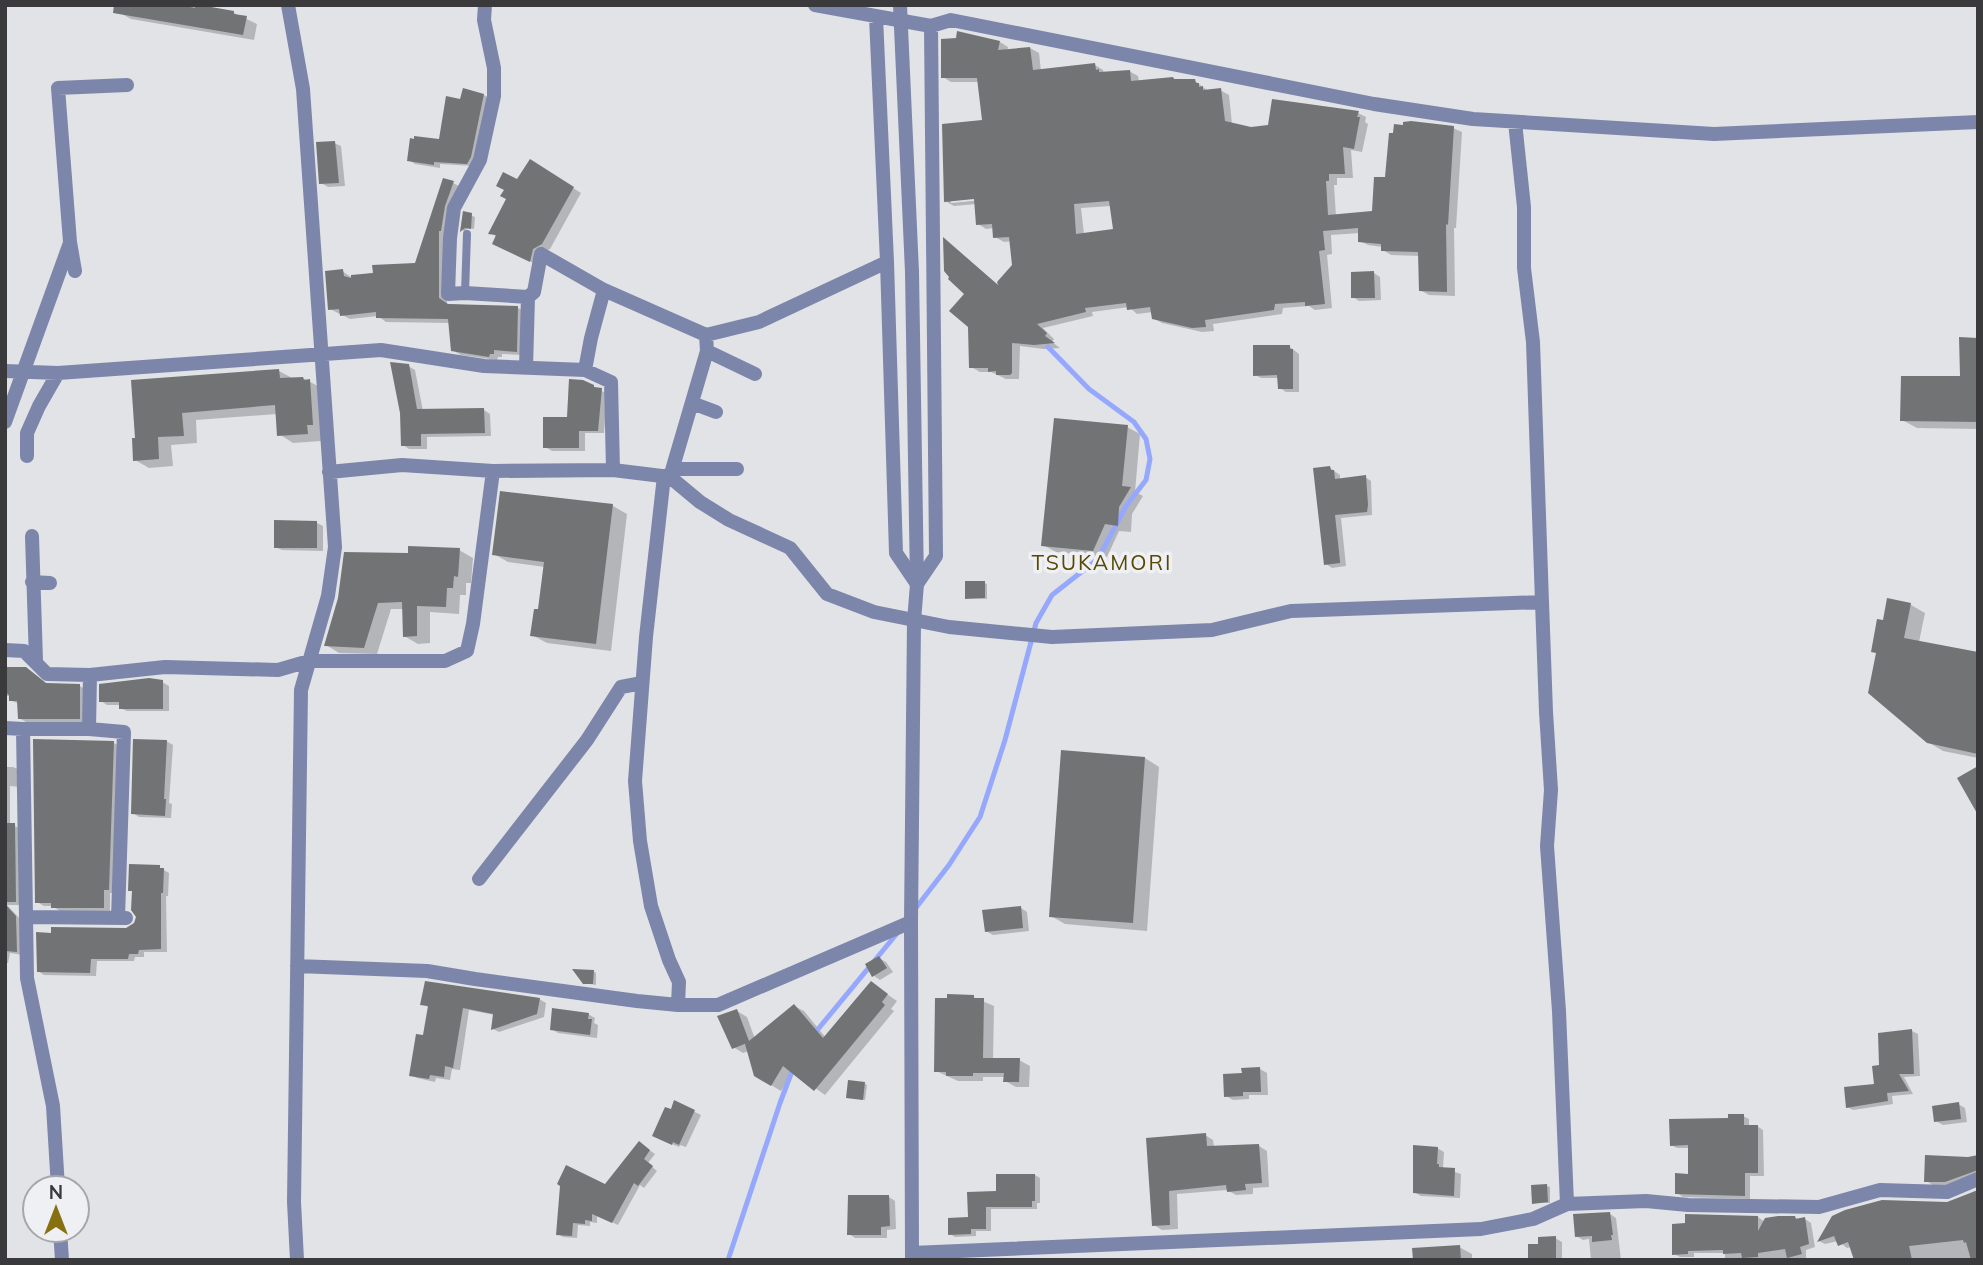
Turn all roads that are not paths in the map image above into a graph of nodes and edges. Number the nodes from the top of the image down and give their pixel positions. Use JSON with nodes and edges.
{"nodes":[{"id":1,"x":288,"y":5,"type":"edge"},
{"id":2,"x":485,"y":5,"type":"edge"},
{"id":3,"x":815,"y":5,"type":"edge"},
{"id":4,"x":900,"y":5,"type":"edge"},
{"id":5,"x":876,"y":18,"type":"junction"},
{"id":6,"x":931,"y":26,"type":"junction"},
{"id":7,"x":127,"y":85,"type":"dead end"},
{"id":8,"x":1514,"y":122,"type":"junction"},
{"id":9,"x":1978,"y":122,"type":"edge"},
{"id":10,"x":467,"y":234,"type":"dead end"},
{"id":11,"x":70,"y":242,"type":"junction"},
{"id":12,"x":887,"y":262,"type":"junction"},
{"id":13,"x":75,"y":271,"type":"dead end"},
{"id":14,"x":604,"y":290,"type":"junction"},
{"id":15,"x":465,"y":293,"type":"junction"},
{"id":16,"x":528,"y":297,"type":"junction"},
{"id":17,"x":706,"y":335,"type":"junction"},
{"id":18,"x":707,"y":351,"type":"junction"},
{"id":19,"x":321,"y":354,"type":"junction"},
{"id":20,"x":526,"y":368,"type":"junction"},
{"id":21,"x":585,"y":370,"type":"junction"},
{"id":22,"x":5,"y":371,"type":"edge"},
{"id":23,"x":25,"y":371,"type":"junction"},
{"id":24,"x":58,"y":373,"type":"junction"},
{"id":25,"x":755,"y":374,"type":"dead end"},
{"id":26,"x":692,"y":403,"type":"junction"},
{"id":27,"x":716,"y":412,"type":"dead end"},
{"id":28,"x":5,"y":422,"type":"edge"},
{"id":29,"x":27,"y":456,"type":"dead end"},
{"id":30,"x":737,"y":469,"type":"dead end"},
{"id":31,"x":612,"y":470,"type":"junction"},
{"id":32,"x":493,"y":471,"type":"junction"},
{"id":33,"x":329,"y":472,"type":"junction"},
{"id":34,"x":669,"y":474,"type":"junction"},
{"id":35,"x":32,"y":536,"type":"dead end"},
{"id":36,"x":32,"y":582,"type":"junction"},
{"id":37,"x":50,"y":583,"type":"dead end"},
{"id":38,"x":917,"y":584,"type":"junction"},
{"id":39,"x":1542,"y":602,"type":"junction"},
{"id":40,"x":914,"y":621,"type":"junction"},
{"id":41,"x":5,"y":650,"type":"edge"},
{"id":42,"x":36,"y":661,"type":"junction"},
{"id":43,"x":309,"y":661,"type":"junction"},
{"id":44,"x":90,"y":675,"type":"junction"},
{"id":45,"x":642,"y":683,"type":"junction"},
{"id":46,"x":5,"y":728,"type":"edge"},
{"id":47,"x":23,"y":729,"type":"junction"},
{"id":48,"x":89,"y":729,"type":"junction"},
{"id":49,"x":479,"y":879,"type":"dead end"},
{"id":50,"x":26,"y":917,"type":"junction"},
{"id":51,"x":911,"y":922,"type":"junction"},
{"id":52,"x":297,"y":966,"type":"junction"},
{"id":53,"x":678,"y":1005,"type":"junction"},
{"id":54,"x":57,"y":1174,"type":"edge"},
{"id":55,"x":1978,"y":1179,"type":"edge"},
{"id":56,"x":1567,"y":1204,"type":"junction"},
{"id":57,"x":912,"y":1256,"type":"edge"},
{"id":58,"x":297,"y":1260,"type":"edge"}],
"edges":[{"from":1,"to":19,"type":"street"},
{"from":2,"to":15,"type":"street"},
{"from":3,"to":5,"type":"street"},
{"from":4,"to":38,"type":"street","bridge":true},
{"from":5,"to":6,"type":"street"},
{"from":5,"to":12,"type":"street"},
{"from":6,"to":8,"type":"street"},
{"from":6,"to":38,"type":"street"},
{"from":7,"to":11,"type":"street"},
{"from":8,"to":9,"type":"street"},
{"from":8,"to":39,"type":"street"},
{"from":10,"to":15,"type":"lane"},
{"from":11,"to":13,"type":"street"},
{"from":11,"to":23,"type":"street"},
{"from":12,"to":17,"type":"street"},
{"from":12,"to":38,"type":"street"},
{"from":14,"to":16,"type":"street"},
{"from":14,"to":17,"type":"street"},
{"from":14,"to":21,"type":"street"},
{"from":15,"to":16,"type":"street"},
{"from":16,"to":20,"type":"street"},
{"from":17,"to":18,"type":"street"},
{"from":18,"to":25,"type":"street"},
{"from":18,"to":26,"type":"street"},
{"from":19,"to":20,"type":"street"},
{"from":19,"to":24,"type":"street"},
{"from":19,"to":33,"type":"street"},
{"from":20,"to":21,"type":"street"},
{"from":21,"to":31,"type":"street"},
{"from":22,"to":23,"type":"street"},
{"from":23,"to":24,"type":"street"},
{"from":23,"to":28,"type":"street"},
{"from":24,"to":29,"type":"street"},
{"from":26,"to":27,"type":"street"},
{"from":26,"to":34,"type":"street"},
{"from":30,"to":34,"type":"street"},
{"from":31,"to":32,"type":"street"},
{"from":31,"to":34,"type":"street"},
{"from":32,"to":33,"type":"street"},
{"from":32,"to":43,"type":"street"},
{"from":33,"to":43,"type":"street"},
{"from":34,"to":40,"type":"street"},
{"from":34,"to":45,"type":"street"},
{"from":35,"to":36,"type":"street"},
{"from":36,"to":37,"type":"street"},
{"from":36,"to":42,"type":"street"},
{"from":38,"to":40,"type":"street"},
{"from":39,"to":40,"type":"street"},
{"from":39,"to":56,"type":"street"},
{"from":40,"to":51,"type":"street"},
{"from":41,"to":42,"type":"street"},
{"from":42,"to":44,"type":"street"},
{"from":43,"to":44,"type":"street"},
{"from":43,"to":52,"type":"street"},
{"from":44,"to":48,"type":"street"},
{"from":45,"to":49,"type":"street"},
{"from":45,"to":53,"type":"street"},
{"from":46,"to":47,"type":"street"},
{"from":47,"to":48,"type":"street"},
{"from":47,"to":50,"type":"street"},
{"from":48,"to":50,"type":"street"},
{"from":50,"to":54,"type":"street"},
{"from":51,"to":53,"type":"street"},
{"from":51,"to":57,"type":"street"},
{"from":52,"to":53,"type":"street"},
{"from":52,"to":58,"type":"street"},
{"from":55,"to":56,"type":"street"},
{"from":56,"to":57,"type":"street"}]}
